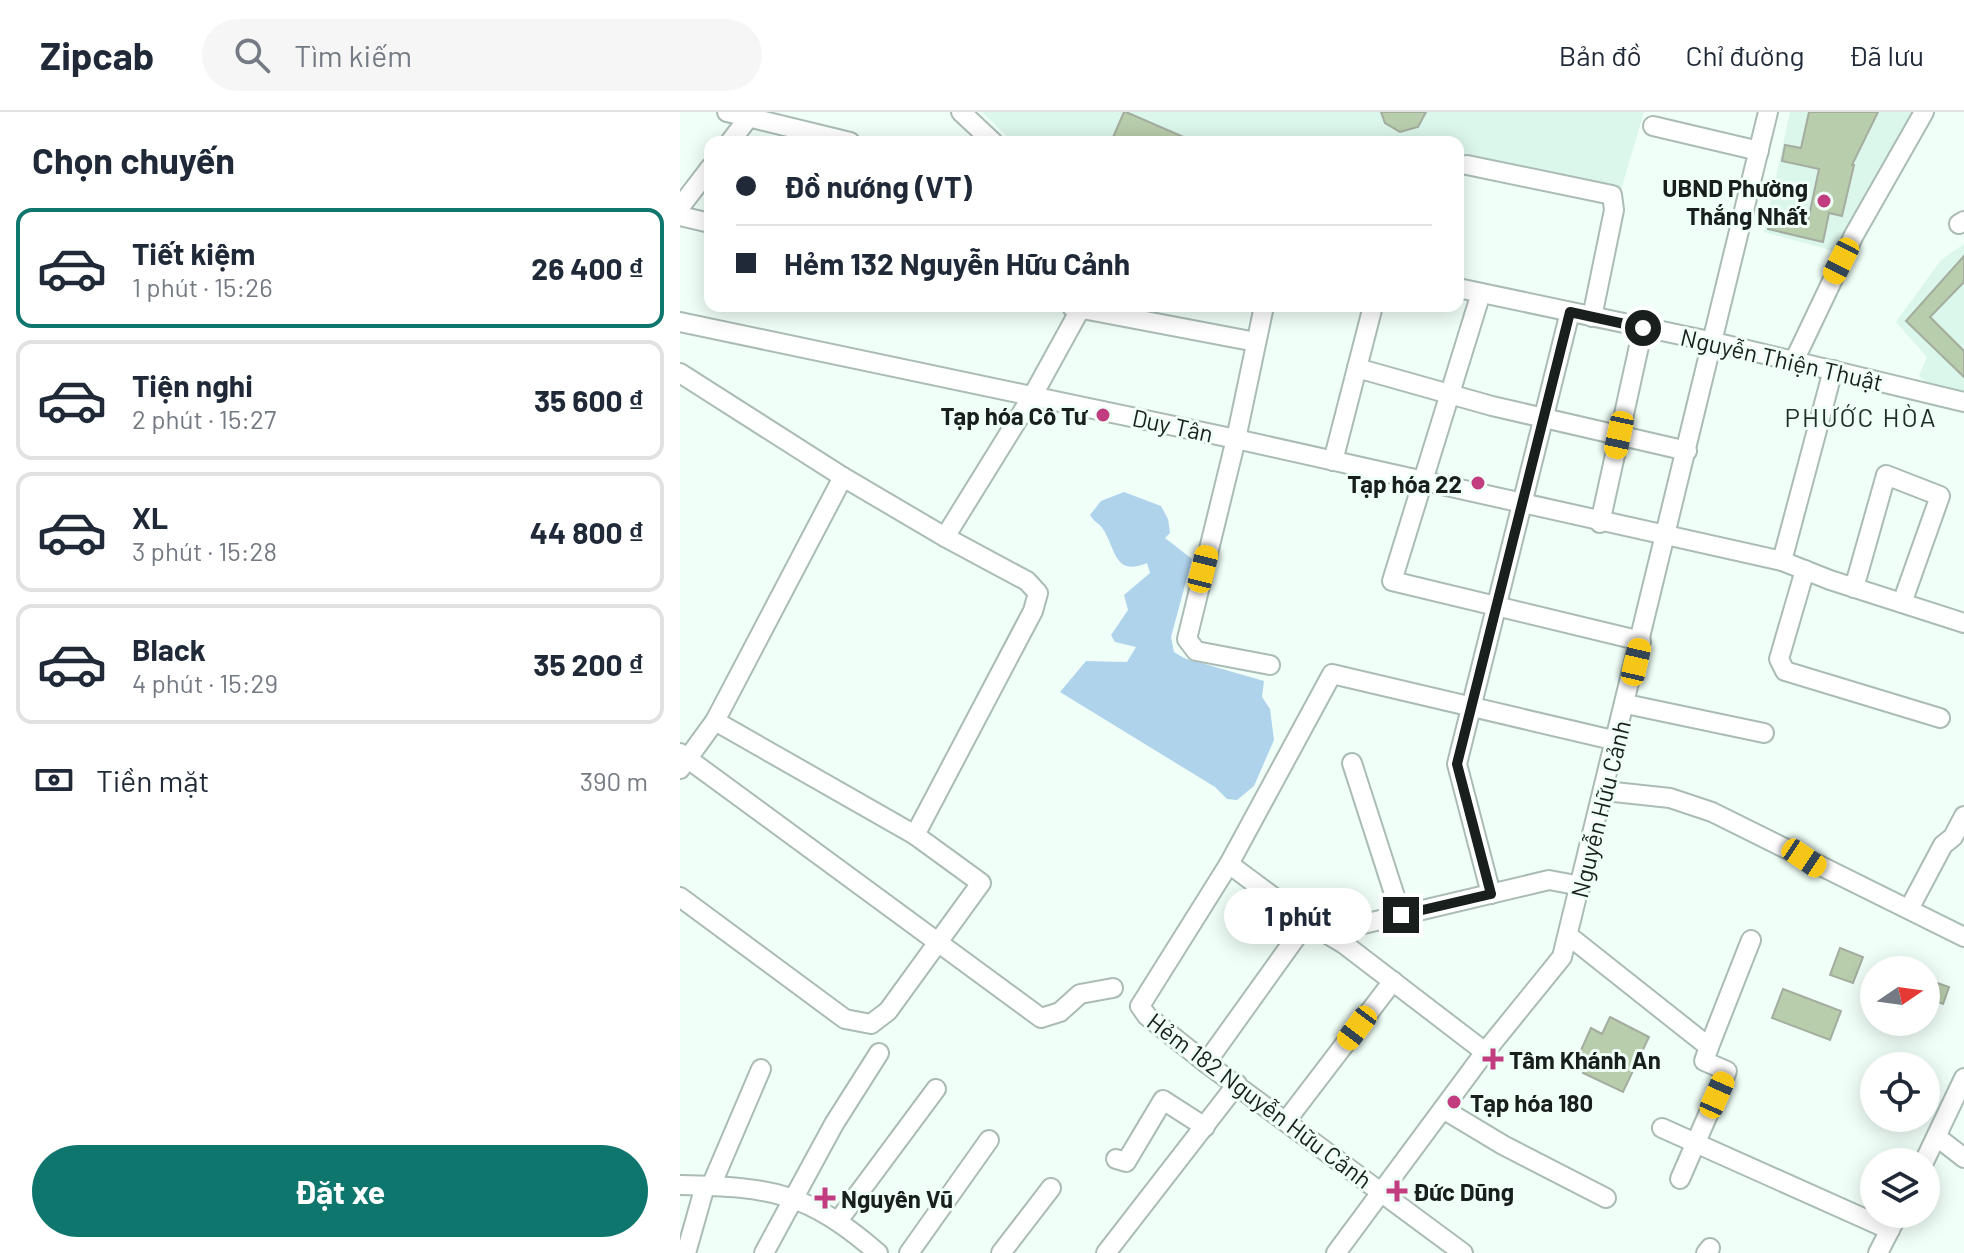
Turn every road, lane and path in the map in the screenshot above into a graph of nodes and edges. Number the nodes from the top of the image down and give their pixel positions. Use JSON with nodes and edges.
{"nodes":[{"id":1,"x":727,"y":112,"type":"edge"},
{"id":2,"x":961,"y":112,"type":"edge"},
{"id":3,"x":1768,"y":112,"type":"edge"},
{"id":4,"x":1924,"y":112,"type":"edge"},
{"id":5,"x":749,"y":117,"type":"junction"},
{"id":6,"x":773,"y":117,"type":"edge"},
{"id":7,"x":1653,"y":126,"type":"dead end"},
{"id":8,"x":735,"y":136,"type":"edge"},
{"id":9,"x":811,"y":136,"type":"edge"},
{"id":10,"x":987,"y":136,"type":"edge"},
{"id":11,"x":1759,"y":151,"type":"junction"},
{"id":12,"x":1467,"y":165,"type":"dead end"},
{"id":13,"x":704,"y":176,"type":"edge"},
{"id":14,"x":680,"y":207,"type":"edge"},
{"id":15,"x":680,"y":216,"type":"edge"},
{"id":16,"x":704,"y":222,"type":"edge"},
{"id":17,"x":1464,"y":289,"type":"edge"},
{"id":18,"x":1481,"y":293,"type":"junction"},
{"id":19,"x":1075,"y":312,"type":"edge"},
{"id":20,"x":1103,"y":312,"type":"edge"},
{"id":21,"x":1263,"y":312,"type":"edge"},
{"id":22,"x":1371,"y":312,"type":"edge"},
{"id":23,"x":1570,"y":312,"type":"junction"},
{"id":24,"x":1592,"y":317,"type":"junction"},
{"id":25,"x":680,"y":322,"type":"edge"},
{"id":26,"x":1643,"y":328,"type":"junction"},
{"id":27,"x":1256,"y":342,"type":"junction"},
{"id":28,"x":1714,"y":342,"type":"junction"},
{"id":29,"x":1794,"y":361,"type":"junction"},
{"id":30,"x":1357,"y":368,"type":"junction"},
{"id":31,"x":1833,"y":370,"type":"junction"},
{"id":32,"x":680,"y":373,"type":"edge"},
{"id":33,"x":1450,"y":394,"type":"junction"},
{"id":34,"x":1033,"y":395,"type":"junction"},
{"id":35,"x":1964,"y":402,"type":"edge"},
{"id":36,"x":1543,"y":418,"type":"junction"},
{"id":37,"x":1619,"y":435,"type":"junction"},
{"id":38,"x":1236,"y":439,"type":"junction"},
{"id":39,"x":1687,"y":451,"type":"junction"},
{"id":40,"x":1333,"y":461,"type":"junction"},
{"id":41,"x":843,"y":477,"type":"junction"},
{"id":42,"x":1423,"y":482,"type":"junction"},
{"id":43,"x":1523,"y":505,"type":"junction"},
{"id":44,"x":1600,"y":523,"type":"junction"},
{"id":45,"x":945,"y":537,"type":"junction"},
{"id":46,"x":1665,"y":537,"type":"junction"},
{"id":47,"x":1782,"y":561,"type":"junction"},
{"id":48,"x":1805,"y":570,"type":"junction"},
{"id":49,"x":1854,"y":588,"type":"junction"},
{"id":50,"x":1902,"y":603,"type":"junction"},
{"id":51,"x":1498,"y":607,"type":"junction"},
{"id":52,"x":1964,"y":623,"type":"edge"},
{"id":53,"x":1641,"y":641,"type":"junction"},
{"id":54,"x":1270,"y":665,"type":"dead end"},
{"id":55,"x":1626,"y":704,"type":"junction"},
{"id":56,"x":1473,"y":706,"type":"junction"},
{"id":57,"x":1940,"y":718,"type":"dead end"},
{"id":58,"x":715,"y":721,"type":"junction"},
{"id":59,"x":1764,"y":733,"type":"dead end"},
{"id":60,"x":1617,"y":741,"type":"junction"},
{"id":61,"x":682,"y":760,"type":"edge"},
{"id":62,"x":1352,"y":763,"type":"dead end"},
{"id":63,"x":1605,"y":791,"type":"junction"},
{"id":64,"x":1964,"y":816,"type":"edge"},
{"id":65,"x":915,"y":835,"type":"junction"},
{"id":66,"x":1229,"y":864,"type":"junction"},
{"id":67,"x":1581,"y":886,"type":"junction"},
{"id":68,"x":1491,"y":894,"type":"junction"},
{"id":69,"x":680,"y":897,"type":"edge"},
{"id":70,"x":1909,"y":909,"type":"junction"},
{"id":71,"x":1401,"y":915,"type":"junction"},
{"id":72,"x":1307,"y":922,"type":"junction"},
{"id":73,"x":1331,"y":936,"type":"junction"},
{"id":74,"x":1569,"y":936,"type":"junction"},
{"id":75,"x":1964,"y":937,"type":"edge"},
{"id":76,"x":1751,"y":940,"type":"dead end"},
{"id":77,"x":936,"y":941,"type":"junction"},
{"id":78,"x":1393,"y":981,"type":"junction"},
{"id":79,"x":1113,"y":988,"type":"dead end"},
{"id":80,"x":1709,"y":1047,"type":"junction"},
{"id":81,"x":1485,"y":1052,"type":"junction"},
{"id":82,"x":879,"y":1053,"type":"dead end"},
{"id":83,"x":1206,"y":1063,"type":"junction"},
{"id":84,"x":761,"y":1069,"type":"dead end"},
{"id":85,"x":1964,"y":1078,"type":"edge"},
{"id":86,"x":1237,"y":1084,"type":"junction"},
{"id":87,"x":936,"y":1089,"type":"dead end"},
{"id":88,"x":1443,"y":1109,"type":"junction"},
{"id":89,"x":1286,"y":1121,"type":"junction"},
{"id":90,"x":1205,"y":1127,"type":"junction"},
{"id":91,"x":1662,"y":1128,"type":"dead end"},
{"id":92,"x":1937,"y":1137,"type":"junction"},
{"id":93,"x":989,"y":1140,"type":"dead end"},
{"id":94,"x":1696,"y":1143,"type":"junction"},
{"id":95,"x":1931,"y":1148,"type":"edge"},
{"id":96,"x":1964,"y":1158,"type":"edge"},
{"id":97,"x":1116,"y":1159,"type":"dead end"},
{"id":98,"x":1680,"y":1179,"type":"dead end"},
{"id":99,"x":680,"y":1185,"type":"edge"},
{"id":100,"x":708,"y":1186,"type":"junction"},
{"id":101,"x":1051,"y":1188,"type":"dead end"},
{"id":102,"x":1382,"y":1192,"type":"junction"},
{"id":103,"x":794,"y":1198,"type":"junction"},
{"id":104,"x":1606,"y":1198,"type":"dead end"},
{"id":105,"x":1860,"y":1208,"type":"edge"},
{"id":106,"x":838,"y":1221,"type":"junction"},
{"id":107,"x":1891,"y":1228,"type":"edge"},
{"id":108,"x":686,"y":1253,"type":"edge"},
{"id":109,"x":764,"y":1253,"type":"edge"},
{"id":110,"x":878,"y":1253,"type":"edge"},
{"id":111,"x":909,"y":1253,"type":"edge"},
{"id":112,"x":1001,"y":1253,"type":"edge"},
{"id":113,"x":1106,"y":1253,"type":"edge"},
{"id":114,"x":1336,"y":1253,"type":"edge"},
{"id":115,"x":1463,"y":1253,"type":"edge"},
{"id":116,"x":1878,"y":1253,"type":"edge"}],
"edges":[{"from":1,"to":5,"type":"street"},
{"from":2,"to":10,"type":"street"},
{"from":3,"to":11,"type":"street","name":"Nguyễn Hữu Cảnh"},
{"from":4,"to":29,"type":"street"},
{"from":5,"to":6,"type":"street"},
{"from":5,"to":8,"type":"street"},
{"from":6,"to":9,"type":"street"},
{"from":7,"to":11,"type":"street"},
{"from":11,"to":28,"type":"street","name":"Nguyễn Hữu Cảnh"},
{"from":12,"to":24,"type":"street"},
{"from":13,"to":14,"type":"street"},
{"from":15,"to":16,"type":"street"},
{"from":17,"to":18,"type":"street","name":"Nguyễn Thiện Thuật"},
{"from":18,"to":23,"type":"street","name":"Nguyễn Thiện Thuật"},
{"from":18,"to":33,"type":"street"},
{"from":19,"to":34,"type":"street"},
{"from":20,"to":27,"type":"street"},
{"from":21,"to":27,"type":"street"},
{"from":22,"to":30,"type":"street"},
{"from":23,"to":24,"type":"street","name":"Nguyễn Thiện Thuật"},
{"from":23,"to":36,"type":"street"},
{"from":24,"to":26,"type":"street","name":"Nguyễn Thiện Thuật"},
{"from":25,"to":34,"type":"street","name":"Duy Tân"},
{"from":26,"to":28,"type":"street","name":"Nguyễn Thiện Thuật"},
{"from":26,"to":37,"type":"street"},
{"from":27,"to":38,"type":"street"},
{"from":28,"to":29,"type":"street","name":"Nguyễn Thiện Thuật"},
{"from":28,"to":39,"type":"street","name":"Nguyễn Hữu Cảnh"},
{"from":29,"to":31,"type":"street","name":"Nguyễn Thiện Thuật"},
{"from":30,"to":33,"type":"street"},
{"from":30,"to":40,"type":"street"},
{"from":31,"to":35,"type":"street","name":"Nguyễn Thiện Thuật"},
{"from":31,"to":47,"type":"street"},
{"from":32,"to":41,"type":"street"},
{"from":33,"to":36,"type":"street"},
{"from":33,"to":42,"type":"street"},
{"from":34,"to":38,"type":"street","name":"Duy Tân"},
{"from":34,"to":45,"type":"street"},
{"from":36,"to":37,"type":"street"},
{"from":36,"to":43,"type":"street"},
{"from":37,"to":39,"type":"street"},
{"from":37,"to":44,"type":"street"},
{"from":38,"to":40,"type":"street","name":"Duy Tân"},
{"from":38,"to":54,"type":"street"},
{"from":39,"to":46,"type":"street","name":"Nguyễn Hữu Cảnh"},
{"from":40,"to":42,"type":"street","name":"Duy Tân"},
{"from":41,"to":45,"type":"street"},
{"from":41,"to":58,"type":"street"},
{"from":42,"to":43,"type":"street","name":"Duy Tân"},
{"from":42,"to":51,"type":"street"},
{"from":43,"to":44,"type":"street","name":"Duy Tân"},
{"from":43,"to":51,"type":"street"},
{"from":44,"to":46,"type":"street","name":"Duy Tân"},
{"from":45,"to":65,"type":"street"},
{"from":46,"to":47,"type":"street","name":"Duy Tân"},
{"from":46,"to":53,"type":"street","name":"Nguyễn Hữu Cảnh"},
{"from":47,"to":48,"type":"street","name":"Duy Tân"},
{"from":48,"to":49,"type":"street","name":"Duy Tân"},
{"from":48,"to":57,"type":"street"},
{"from":49,"to":50,"type":"street","name":"Duy Tân"},
{"from":49,"to":50,"type":"street"},
{"from":50,"to":52,"type":"street","name":"Duy Tân"},
{"from":51,"to":53,"type":"street"},
{"from":51,"to":56,"type":"street"},
{"from":53,"to":55,"type":"street","name":"Nguyễn Hữu Cảnh"},
{"from":55,"to":59,"type":"street"},
{"from":55,"to":60,"type":"street","name":"Nguyễn Hữu Cảnh"},
{"from":56,"to":60,"type":"street"},
{"from":56,"to":66,"type":"street"},
{"from":56,"to":68,"type":"street"},
{"from":58,"to":61,"type":"street"},
{"from":58,"to":65,"type":"street"},
{"from":60,"to":63,"type":"street","name":"Nguyễn Hữu Cảnh"},
{"from":61,"to":77,"type":"street"},
{"from":62,"to":71,"type":"street"},
{"from":63,"to":67,"type":"street","name":"Nguyễn Hữu Cảnh"},
{"from":63,"to":70,"type":"street"},
{"from":64,"to":70,"type":"street"},
{"from":65,"to":77,"type":"street"},
{"from":66,"to":72,"type":"street"},
{"from":66,"to":83,"type":"street","name":"Hẻm 182 Nguyễn Hữu Cảnh"},
{"from":67,"to":68,"type":"street"},
{"from":67,"to":74,"type":"street","name":"Nguyễn Hữu Cảnh"},
{"from":68,"to":71,"type":"street"},
{"from":69,"to":77,"type":"street"},
{"from":70,"to":75,"type":"street"},
{"from":71,"to":73,"type":"street"},
{"from":72,"to":73,"type":"street"},
{"from":72,"to":83,"type":"street"},
{"from":73,"to":78,"type":"street"},
{"from":74,"to":80,"type":"street"},
{"from":74,"to":81,"type":"street","name":"Nguyễn Hữu Cảnh"},
{"from":76,"to":80,"type":"street"},
{"from":77,"to":79,"type":"street"},
{"from":78,"to":81,"type":"street"},
{"from":78,"to":89,"type":"street"},
{"from":80,"to":94,"type":"street"},
{"from":81,"to":88,"type":"street","name":"Nguyễn Hữu Cảnh"},
{"from":82,"to":103,"type":"street"},
{"from":83,"to":86,"type":"street","name":"Hẻm 182 Nguyễn Hữu Cảnh"},
{"from":84,"to":100,"type":"street"},
{"from":85,"to":92,"type":"street"},
{"from":86,"to":89,"type":"street","name":"Hẻm 182 Nguyễn Hữu Cảnh"},
{"from":86,"to":90,"type":"street"},
{"from":87,"to":106,"type":"street"},
{"from":88,"to":102,"type":"street","name":"Nguyễn Hữu Cảnh"},
{"from":88,"to":104,"type":"street"},
{"from":89,"to":102,"type":"street","name":"Hẻm 182 Nguyễn Hữu Cảnh"},
{"from":90,"to":97,"type":"street"},
{"from":90,"to":113,"type":"street"},
{"from":91,"to":94,"type":"street"},
{"from":92,"to":95,"type":"street"},
{"from":92,"to":96,"type":"street"},
{"from":93,"to":111,"type":"street"},
{"from":94,"to":98,"type":"street"},
{"from":94,"to":105,"type":"street"},
{"from":99,"to":100,"type":"street"},
{"from":100,"to":103,"type":"street"},
{"from":100,"to":108,"type":"street"},
{"from":101,"to":112,"type":"street"},
{"from":102,"to":114,"type":"street","name":"Nguyễn Hữu Cảnh"},
{"from":102,"to":115,"type":"street","name":"Hẻm 182 Nguyễn Hữu Cảnh"},
{"from":103,"to":106,"type":"street"},
{"from":103,"to":109,"type":"street"},
{"from":106,"to":110,"type":"street"},
{"from":107,"to":116,"type":"street"}]}
